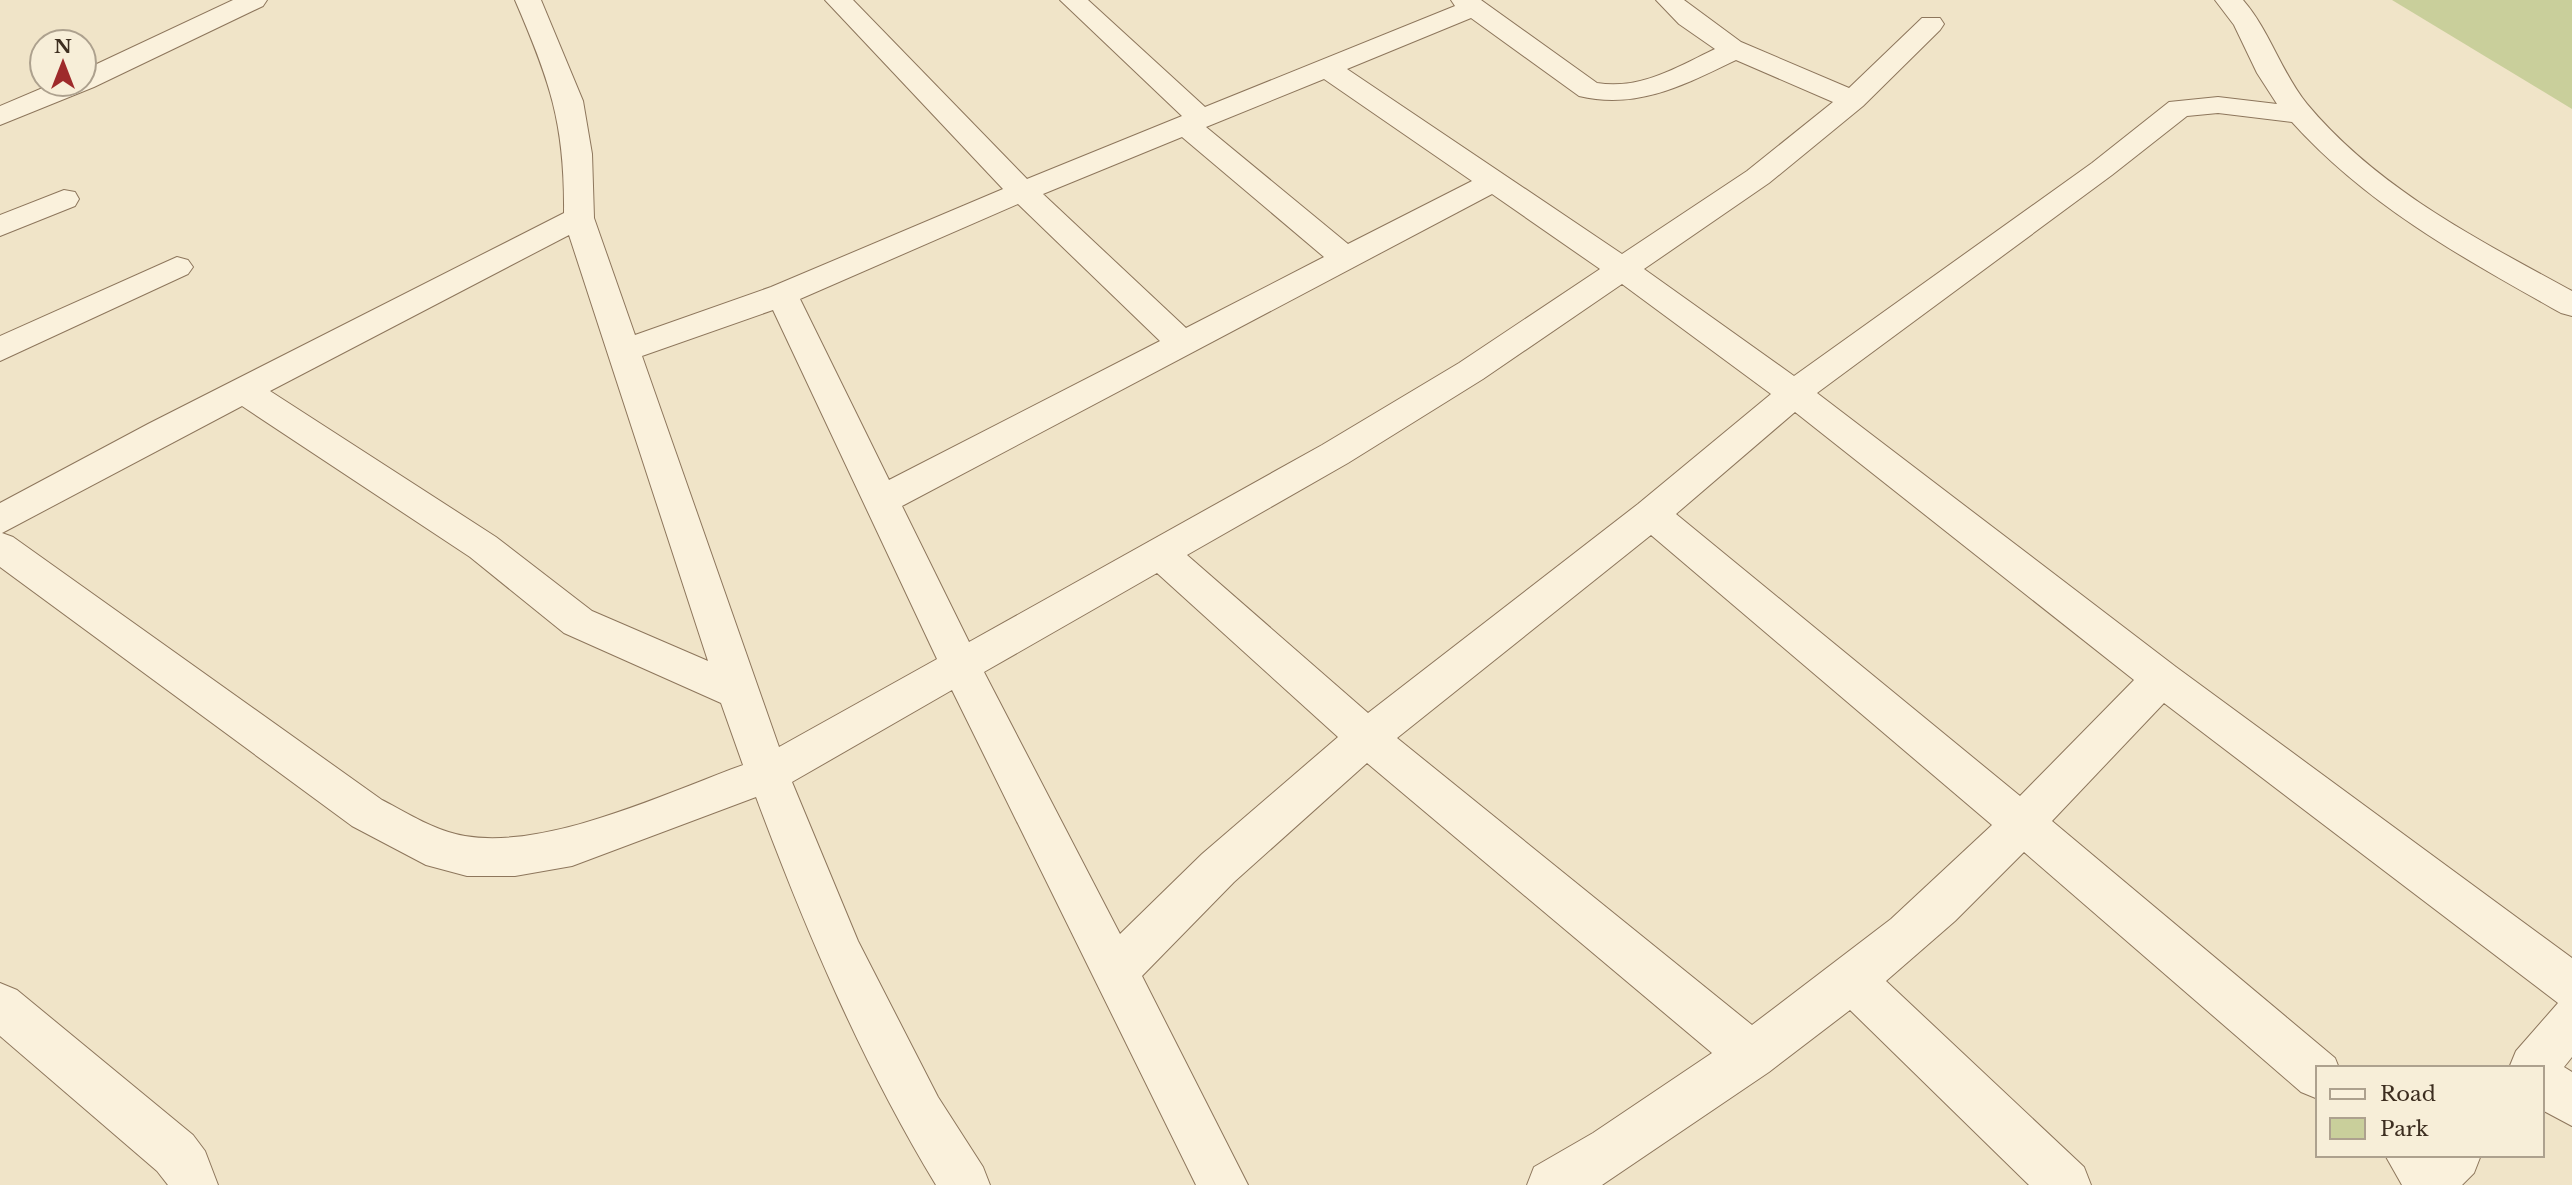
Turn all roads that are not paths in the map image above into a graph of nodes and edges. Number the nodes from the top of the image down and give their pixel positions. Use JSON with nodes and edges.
{"nodes":[{"id":1,"x":254,"y":0,"type":"edge"},
{"id":2,"x":528,"y":0,"type":"edge"},
{"id":3,"x":838,"y":0,"type":"edge"},
{"id":4,"x":1073,"y":0,"type":"edge"},
{"id":5,"x":1668,"y":0,"type":"edge"},
{"id":6,"x":2228,"y":0,"type":"edge"},
{"id":7,"x":1468,"y":4,"type":"edge"},
{"id":8,"x":1931,"y":24,"type":"dead end"},
{"id":9,"x":1735,"y":50,"type":"junction"},
{"id":10,"x":1325,"y":67,"type":"junction"},
{"id":11,"x":98,"y":74,"type":"edge"},
{"id":12,"x":43,"y":98,"type":"edge"},
{"id":13,"x":1853,"y":100,"type":"junction"},
{"id":14,"x":2301,"y":115,"type":"junction"},
{"id":15,"x":0,"y":116,"type":"edge"},
{"id":16,"x":1194,"y":123,"type":"junction"},
{"id":17,"x":1491,"y":183,"type":"junction"},
{"id":18,"x":1023,"y":192,"type":"junction"},
{"id":19,"x":64,"y":199,"type":"dead end"},
{"id":20,"x":579,"y":218,"type":"junction"},
{"id":21,"x":0,"y":226,"type":"edge"},
{"id":22,"x":1346,"y":259,"type":"junction"},
{"id":23,"x":177,"y":267,"type":"dead end"},
{"id":24,"x":1623,"y":269,"type":"junction"},
{"id":25,"x":782,"y":295,"type":"junction"},
{"id":26,"x":2572,"y":305,"type":"edge"},
{"id":27,"x":1183,"y":344,"type":"junction"},
{"id":28,"x":0,"y":350,"type":"edge"},
{"id":29,"x":622,"y":351,"type":"junction"},
{"id":30,"x":243,"y":390,"type":"junction"},
{"id":31,"x":1794,"y":393,"type":"junction"},
{"id":32,"x":881,"y":501,"type":"junction"},
{"id":33,"x":1651,"y":514,"type":"junction"},
{"id":34,"x":0,"y":520,"type":"edge"},
{"id":35,"x":0,"y":547,"type":"edge"},
{"id":36,"x":1160,"y":554,"type":"junction"},
{"id":37,"x":961,"y":667,"type":"junction"},
{"id":38,"x":2162,"y":679,"type":"junction"},
{"id":39,"x":739,"y":693,"type":"junction"},
{"id":40,"x":1367,"y":737,"type":"junction"},
{"id":41,"x":769,"y":774,"type":"junction"},
{"id":42,"x":2023,"y":823,"type":"junction"},
{"id":43,"x":1115,"y":971,"type":"junction"},
{"id":44,"x":1852,"y":981,"type":"junction"},
{"id":45,"x":2572,"y":986,"type":"edge"},
{"id":46,"x":0,"y":1006,"type":"edge"},
{"id":47,"x":2572,"y":1020,"type":"edge"},
{"id":48,"x":1752,"y":1055,"type":"junction"},
{"id":49,"x":2535,"y":1066,"type":"edge"},
{"id":50,"x":2316,"y":1073,"type":"edge"},
{"id":51,"x":2544,"y":1082,"type":"edge"},
{"id":52,"x":2572,"y":1101,"type":"edge"},
{"id":53,"x":193,"y":1185,"type":"edge"},
{"id":54,"x":965,"y":1185,"type":"edge"},
{"id":55,"x":1223,"y":1185,"type":"edge"},
{"id":56,"x":1552,"y":1185,"type":"edge"},
{"id":57,"x":2066,"y":1185,"type":"edge"}],
"edges":[{"from":1,"to":11,"type":"street"},
{"from":2,"to":20,"type":"street"},
{"from":3,"to":18,"type":"street"},
{"from":4,"to":16,"type":"street"},
{"from":5,"to":9,"type":"street"},
{"from":6,"to":14,"type":"street"},
{"from":7,"to":9,"type":"street"},
{"from":7,"to":10,"type":"street"},
{"from":8,"to":13,"type":"street"},
{"from":9,"to":13,"type":"street"},
{"from":10,"to":16,"type":"street"},
{"from":10,"to":17,"type":"street"},
{"from":12,"to":15,"type":"street"},
{"from":13,"to":24,"type":"street"},
{"from":14,"to":26,"type":"street"},
{"from":14,"to":31,"type":"street"},
{"from":16,"to":18,"type":"street"},
{"from":16,"to":22,"type":"street"},
{"from":17,"to":22,"type":"street"},
{"from":17,"to":24,"type":"street"},
{"from":18,"to":25,"type":"street"},
{"from":18,"to":27,"type":"street"},
{"from":19,"to":21,"type":"street"},
{"from":20,"to":29,"type":"street"},
{"from":20,"to":30,"type":"street"},
{"from":22,"to":27,"type":"street"},
{"from":23,"to":28,"type":"street"},
{"from":24,"to":31,"type":"street"},
{"from":24,"to":36,"type":"street"},
{"from":25,"to":29,"type":"street"},
{"from":25,"to":32,"type":"street"},
{"from":27,"to":32,"type":"street"},
{"from":29,"to":39,"type":"street"},
{"from":30,"to":34,"type":"street"},
{"from":30,"to":39,"type":"street"},
{"from":31,"to":33,"type":"street"},
{"from":31,"to":38,"type":"street"},
{"from":32,"to":37,"type":"street"},
{"from":33,"to":40,"type":"street"},
{"from":33,"to":42,"type":"street"},
{"from":35,"to":41,"type":"street"},
{"from":36,"to":37,"type":"street"},
{"from":36,"to":40,"type":"street"},
{"from":37,"to":41,"type":"street"},
{"from":37,"to":43,"type":"street"},
{"from":38,"to":42,"type":"street"},
{"from":38,"to":45,"type":"street"},
{"from":39,"to":41,"type":"street"},
{"from":40,"to":43,"type":"street"},
{"from":40,"to":48,"type":"street"},
{"from":41,"to":54,"type":"street"},
{"from":42,"to":44,"type":"street"},
{"from":42,"to":50,"type":"street"},
{"from":43,"to":55,"type":"street"},
{"from":44,"to":48,"type":"street"},
{"from":44,"to":57,"type":"street"},
{"from":46,"to":53,"type":"street"},
{"from":47,"to":49,"type":"street"},
{"from":48,"to":56,"type":"street"},
{"from":51,"to":52,"type":"street"}]}
